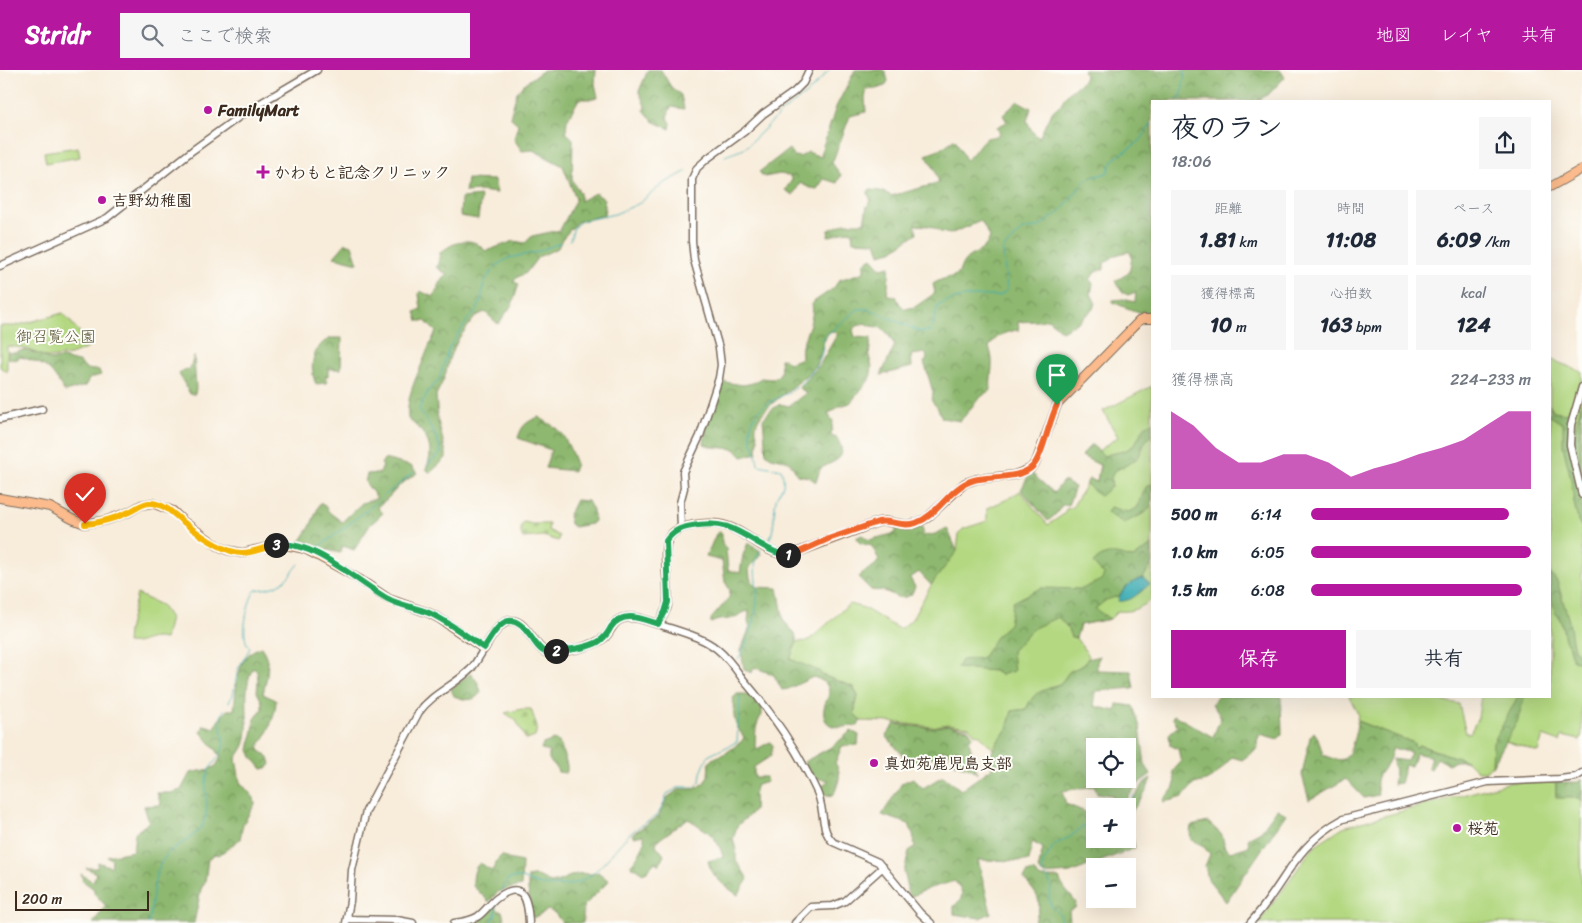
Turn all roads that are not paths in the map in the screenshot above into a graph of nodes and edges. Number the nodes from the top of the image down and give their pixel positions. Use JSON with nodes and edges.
{"nodes":[{"id":1,"x":317,"y":70,"type":"edge"},
{"id":2,"x":809,"y":70,"type":"edge"},
{"id":3,"x":1582,"y":169,"type":"edge"},
{"id":4,"x":1551,"y":187,"type":"edge"},
{"id":5,"x":0,"y":266,"type":"edge"},
{"id":6,"x":1151,"y":319,"type":"edge"},
{"id":7,"x":1582,"y":387,"type":"edge"},
{"id":8,"x":42,"y":409,"type":"dead end"},
{"id":9,"x":0,"y":419,"type":"edge"},
{"id":10,"x":1582,"y":495,"type":"edge"},
{"id":11,"x":0,"y":498,"type":"edge"},
{"id":12,"x":681,"y":528,"type":"junction"},
{"id":13,"x":658,"y":624,"type":"junction"},
{"id":14,"x":484,"y":648,"type":"junction"},
{"id":15,"x":1582,"y":772,"type":"edge"},
{"id":16,"x":883,"y":867,"type":"junction"},
{"id":17,"x":347,"y":921,"type":"edge"},
{"id":18,"x":413,"y":923,"type":"edge"},
{"id":19,"x":454,"y":923,"type":"edge"},
{"id":20,"x":529,"y":923,"type":"edge"},
{"id":21,"x":795,"y":923,"type":"edge"},
{"id":22,"x":931,"y":923,"type":"edge"},
{"id":23,"x":1250,"y":923,"type":"edge"}],
"edges":[{"from":1,"to":5,"type":"street"},
{"from":2,"to":12,"type":"street"},
{"from":3,"to":4,"type":"main road"},
{"from":6,"to":12,"type":"main road"},
{"from":7,"to":10,"type":"street"},
{"from":8,"to":9,"type":"street"},
{"from":11,"to":14,"type":"main road"},
{"from":12,"to":13,"type":"main road"},
{"from":13,"to":14,"type":"main road"},
{"from":13,"to":16,"type":"street"},
{"from":14,"to":17,"type":"street"},
{"from":15,"to":23,"type":"street"},
{"from":16,"to":21,"type":"street"},
{"from":16,"to":22,"type":"street"},
{"from":17,"to":18,"type":"street"},
{"from":19,"to":20,"type":"street"}]}
